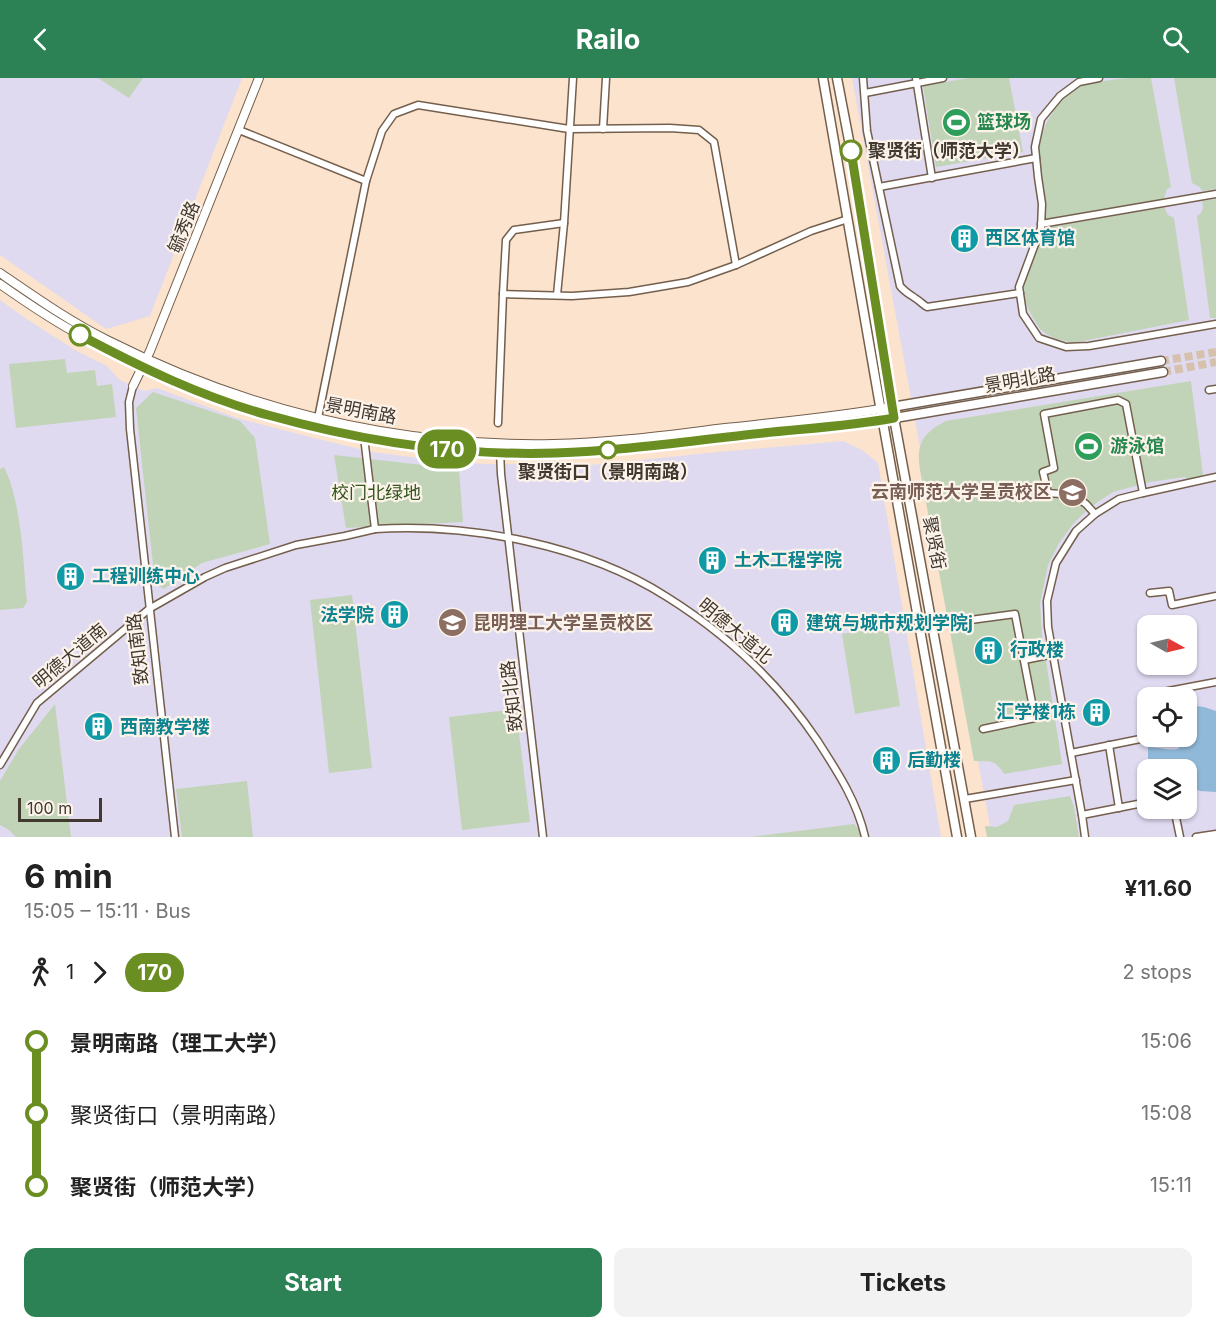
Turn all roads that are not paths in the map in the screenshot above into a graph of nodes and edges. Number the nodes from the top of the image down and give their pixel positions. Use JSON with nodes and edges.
{"nodes":[{"id":1,"x":259,"y":78,"type":"edge"},
{"id":2,"x":573,"y":78,"type":"edge"},
{"id":3,"x":606,"y":78,"type":"edge"},
{"id":4,"x":823,"y":78,"type":"edge"},
{"id":5,"x":837,"y":78,"type":"edge"},
{"id":6,"x":863,"y":78,"type":"edge"},
{"id":7,"x":944,"y":78,"type":"edge"},
{"id":8,"x":1099,"y":78,"type":"edge"},
{"id":9,"x":916,"y":81,"type":"edge"},
{"id":10,"x":1076,"y":81,"type":"edge"},
{"id":11,"x":865,"y":93,"type":"junction"},
{"id":12,"x":569,"y":129,"type":"junction"},
{"id":13,"x":603,"y":129,"type":"junction"},
{"id":14,"x":239,"y":130,"type":"junction"},
{"id":15,"x":1036,"y":158,"type":"junction"},
{"id":16,"x":932,"y":178,"type":"junction"},
{"id":17,"x":366,"y":181,"type":"junction"},
{"id":18,"x":879,"y":187,"type":"junction"},
{"id":19,"x":1216,"y":194,"type":"edge"},
{"id":20,"x":848,"y":219,"type":"junction"},
{"id":21,"x":564,"y":223,"type":"junction"},
{"id":22,"x":1041,"y":224,"type":"junction"},
{"id":23,"x":736,"y":265,"type":"junction"},
{"id":24,"x":0,"y":273,"type":"edge"},
{"id":25,"x":0,"y":284,"type":"edge"},
{"id":26,"x":1020,"y":293,"type":"junction"},
{"id":27,"x":503,"y":294,"type":"junction"},
{"id":28,"x":557,"y":295,"type":"junction"},
{"id":29,"x":1216,"y":324,"type":"edge"},
{"id":30,"x":1161,"y":361,"type":"tunnel mouth"},
{"id":31,"x":145,"y":363,"type":"junction"},
{"id":32,"x":1163,"y":372,"type":"tunnel mouth"},
{"id":33,"x":133,"y":386,"type":"joint"},
{"id":34,"x":892,"y":407,"type":"junction"},
{"id":35,"x":880,"y":409,"type":"junction"},
{"id":36,"x":318,"y":418,"type":"junction"},
{"id":37,"x":894,"y":418,"type":"junction"},
{"id":38,"x":883,"y":420,"type":"junction"},
{"id":39,"x":498,"y":423,"type":"dead end"},
{"id":40,"x":364,"y":437,"type":"junction"},
{"id":41,"x":500,"y":444,"type":"junction"},
{"id":42,"x":501,"y":453,"type":"junction"},
{"id":43,"x":1216,"y":477,"type":"edge"},
{"id":44,"x":1143,"y":493,"type":"junction"},
{"id":45,"x":1095,"y":514,"type":"junction"},
{"id":46,"x":375,"y":529,"type":"junction"},
{"id":47,"x":509,"y":537,"type":"junction"},
{"id":48,"x":1150,"y":593,"type":"dead end"},
{"id":49,"x":1216,"y":596,"type":"edge"},
{"id":50,"x":149,"y":609,"type":"junction"},
{"id":51,"x":963,"y":621,"type":"dead end"},
{"id":52,"x":1054,"y":654,"type":"junction"},
{"id":53,"x":1024,"y":660,"type":"junction"},
{"id":54,"x":1216,"y":682,"type":"edge"},
{"id":55,"x":1190,"y":687,"type":"edge"},
{"id":56,"x":983,"y":729,"type":"dead end"},
{"id":57,"x":1137,"y":740,"type":"edge"},
{"id":58,"x":1109,"y":745,"type":"junction"},
{"id":59,"x":1071,"y":753,"type":"junction"},
{"id":60,"x":0,"y":765,"type":"edge"},
{"id":61,"x":1076,"y":780,"type":"junction"},
{"id":62,"x":964,"y":799,"type":"junction"},
{"id":63,"x":1137,"y":804,"type":"edge"},
{"id":64,"x":1119,"y":808,"type":"junction"},
{"id":65,"x":1082,"y":815,"type":"junction"},
{"id":66,"x":1176,"y":819,"type":"edge"},
{"id":67,"x":1216,"y":834,"type":"edge"},
{"id":68,"x":175,"y":837,"type":"edge"},
{"id":69,"x":543,"y":837,"type":"edge"},
{"id":70,"x":866,"y":837,"type":"edge"},
{"id":71,"x":957,"y":837,"type":"edge"},
{"id":72,"x":971,"y":837,"type":"edge"},
{"id":73,"x":1084,"y":837,"type":"edge"},
{"id":74,"x":1180,"y":837,"type":"edge"},
{"id":75,"x":1196,"y":837,"type":"edge"}],
"edges":[{"from":1,"to":14,"type":"street","name":"毓秀路"},
{"from":2,"to":12,"type":"street"},
{"from":3,"to":13,"type":"street"},
{"from":4,"to":20,"type":"main road","name":"聚贤街"},
{"from":5,"to":34,"type":"main road","name":"聚贤街"},
{"from":6,"to":11,"type":"street"},
{"from":7,"to":9,"type":"street"},
{"from":8,"to":10,"type":"street"},
{"from":9,"to":11,"type":"street"},
{"from":9,"to":16,"type":"street"},
{"from":10,"to":15,"type":"street"},
{"from":11,"to":18,"type":"street"},
{"from":12,"to":13,"type":"street"},
{"from":12,"to":17,"type":"street"},
{"from":12,"to":21,"type":"street"},
{"from":13,"to":23,"type":"street"},
{"from":14,"to":17,"type":"street"},
{"from":14,"to":31,"type":"street","name":"毓秀路"},
{"from":15,"to":16,"type":"street"},
{"from":15,"to":22,"type":"street"},
{"from":16,"to":18,"type":"street"},
{"from":17,"to":36,"type":"street"},
{"from":18,"to":26,"type":"street"},
{"from":19,"to":22,"type":"street"},
{"from":20,"to":23,"type":"street"},
{"from":20,"to":35,"type":"main road","name":"聚贤街"},
{"from":21,"to":27,"type":"street"},
{"from":21,"to":28,"type":"street"},
{"from":22,"to":26,"type":"street"},
{"from":23,"to":28,"type":"street"},
{"from":24,"to":31,"type":"street","name":"景明南路"},
{"from":25,"to":31,"type":"street","name":"景明南路"},
{"from":26,"to":29,"type":"street"},
{"from":27,"to":28,"type":"street"},
{"from":27,"to":39,"type":"street"},
{"from":30,"to":34,"type":"main road","name":"景明北路"},
{"from":31,"to":33,"type":"street","name":"毓秀路"},
{"from":31,"to":36,"type":"street","name":"景明南路"},
{"from":31,"to":40,"type":"street","name":"景明南路"},
{"from":32,"to":37,"type":"main road","name":"景明北路"},
{"from":33,"to":50,"type":"street","name":"致知南路"},
{"from":34,"to":35,"type":"street","name":"景明南路"},
{"from":34,"to":37,"type":"main road","name":"聚贤街"},
{"from":35,"to":38,"type":"main road","name":"聚贤街"},
{"from":35,"to":41,"type":"street","name":"景明南路"},
{"from":36,"to":41,"type":"street","name":"景明南路"},
{"from":37,"to":38,"type":"main road","name":"景明北路"},
{"from":37,"to":62,"type":"main road","name":"聚贤街"},
{"from":38,"to":42,"type":"street","name":"景明南路"},
{"from":38,"to":71,"type":"main road","name":"聚贤街"},
{"from":40,"to":42,"type":"street","name":"景明南路"},
{"from":40,"to":46,"type":"street"},
{"from":41,"to":42,"type":"street","name":"致知北路"},
{"from":42,"to":47,"type":"street","name":"致知北路"},
{"from":43,"to":44,"type":"street"},
{"from":44,"to":45,"type":"street"},
{"from":44,"to":45,"type":"street"},
{"from":45,"to":52,"type":"street"},
{"from":46,"to":47,"type":"street","name":"明德大道北"},
{"from":46,"to":50,"type":"street","name":"明德大道南"},
{"from":47,"to":69,"type":"street","name":"致知北路"},
{"from":47,"to":70,"type":"street","name":"明德大道北"},
{"from":48,"to":49,"type":"street"},
{"from":50,"to":60,"type":"street","name":"明德大道南"},
{"from":50,"to":68,"type":"street","name":"致知南路"},
{"from":51,"to":53,"type":"street"},
{"from":52,"to":53,"type":"street"},
{"from":52,"to":59,"type":"street"},
{"from":53,"to":56,"type":"street"},
{"from":54,"to":55,"type":"street"},
{"from":57,"to":58,"type":"street"},
{"from":58,"to":59,"type":"street"},
{"from":58,"to":64,"type":"street"},
{"from":59,"to":61,"type":"street"},
{"from":61,"to":62,"type":"street"},
{"from":61,"to":65,"type":"street"},
{"from":62,"to":72,"type":"main road","name":"聚贤街"},
{"from":63,"to":64,"type":"street"},
{"from":64,"to":65,"type":"street"},
{"from":65,"to":73,"type":"street"},
{"from":66,"to":74,"type":"street"},
{"from":67,"to":75,"type":"street"}]}
